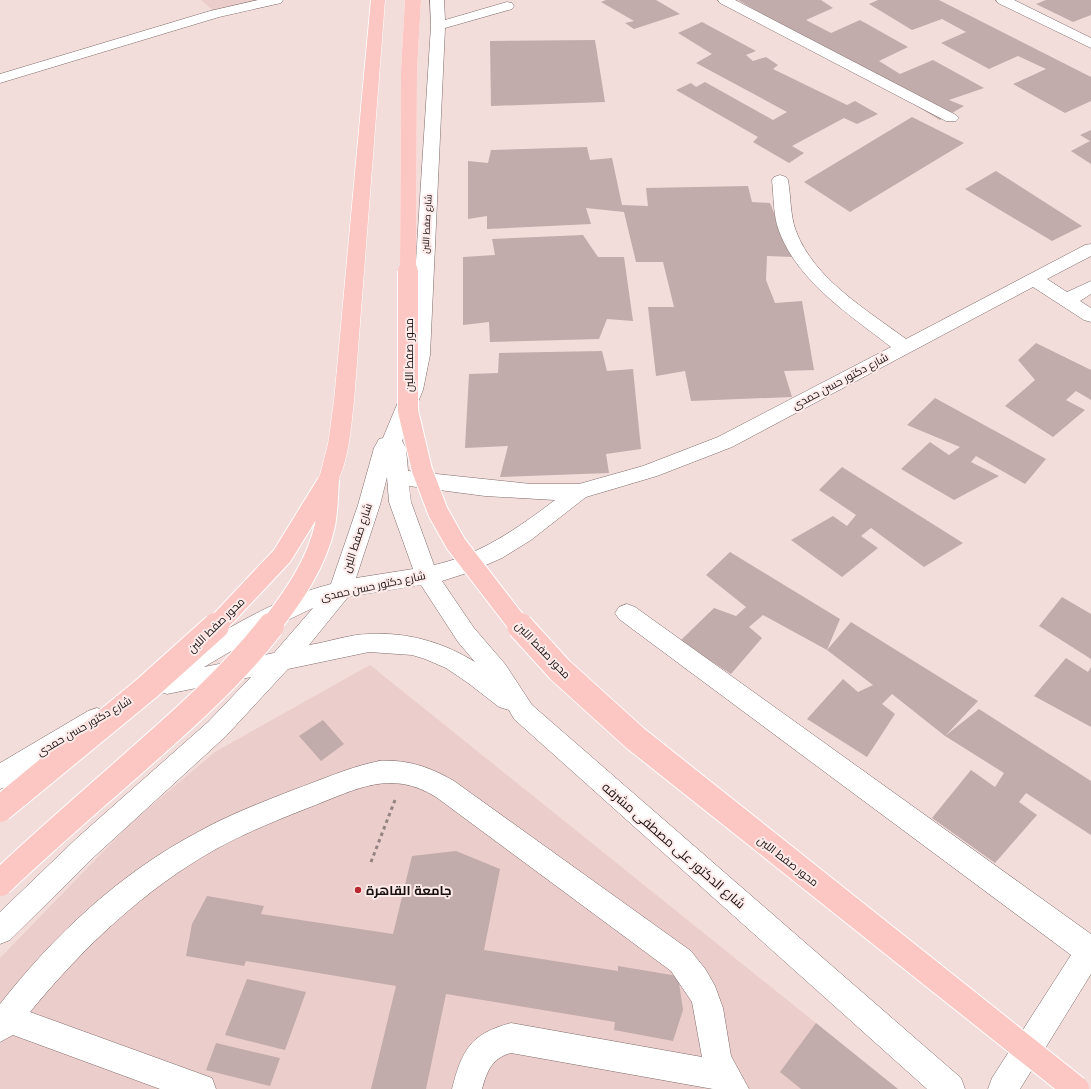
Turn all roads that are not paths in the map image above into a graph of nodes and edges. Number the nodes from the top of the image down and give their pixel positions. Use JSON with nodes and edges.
{"nodes":[{"id":1,"x":276,"y":0,"type":"edge"},
{"id":2,"x":378,"y":0,"type":"edge"},
{"id":3,"x":413,"y":0,"type":"edge"},
{"id":4,"x":437,"y":0,"type":"edge"},
{"id":5,"x":725,"y":0,"type":"edge"},
{"id":6,"x":1003,"y":0,"type":"edge"},
{"id":7,"x":204,"y":5,"type":"dead end"},
{"id":8,"x":507,"y":6,"type":"dead end"},
{"id":9,"x":215,"y":14,"type":"junction"},
{"id":10,"x":438,"y":26,"type":"junction"},
{"id":11,"x":1091,"y":44,"type":"edge"},
{"id":12,"x":0,"y":79,"type":"edge"},
{"id":13,"x":951,"y":118,"type":"dead end"},
{"id":14,"x":780,"y":180,"type":"dead end"},
{"id":15,"x":1091,"y":249,"type":"edge"},
{"id":16,"x":1034,"y":279,"type":"junction"},
{"id":17,"x":1091,"y":287,"type":"edge"},
{"id":18,"x":1067,"y":300,"type":"junction"},
{"id":19,"x":1091,"y":316,"type":"edge"},
{"id":20,"x":904,"y":347,"type":"junction"},
{"id":21,"x":391,"y":443,"type":"junction"},
{"id":22,"x":397,"y":477,"type":"junction"},
{"id":23,"x":329,"y":479,"type":"junction"},
{"id":24,"x":579,"y":492,"type":"junction"},
{"id":25,"x":426,"y":575,"type":"junction"},
{"id":26,"x":340,"y":590,"type":"junction"},
{"id":27,"x":627,"y":613,"type":"dead end"},
{"id":28,"x":281,"y":662,"type":"junction"},
{"id":29,"x":149,"y":687,"type":"junction"},
{"id":30,"x":523,"y":712,"type":"junction"},
{"id":31,"x":0,"y":778,"type":"edge"},
{"id":32,"x":0,"y":809,"type":"edge"},
{"id":33,"x":0,"y":883,"type":"edge"},
{"id":34,"x":0,"y":931,"type":"edge"},
{"id":35,"x":1090,"y":951,"type":"edge"},
{"id":36,"x":3,"y":1023,"type":"edge"},
{"id":37,"x":730,"y":1082,"type":"edge"},
{"id":38,"x":201,"y":1089,"type":"edge"},
{"id":39,"x":467,"y":1089,"type":"edge"},
{"id":40,"x":950,"y":1089,"type":"edge"},
{"id":41,"x":1003,"y":1089,"type":"edge"},
{"id":42,"x":1076,"y":1089,"type":"edge"}],
"edges":[{"from":1,"to":9,"type":"street"},
{"from":2,"to":23,"type":"main road","name":"محور صفط اللبن"},
{"from":3,"to":42,"type":"main road","name":"محور صفط اللبن","bridge":true},
{"from":4,"to":10,"type":"street","name":"شارع صفط اللبن"},
{"from":5,"to":13,"type":"street"},
{"from":6,"to":11,"type":"street"},
{"from":7,"to":9,"type":"street"},
{"from":8,"to":10,"type":"street"},
{"from":9,"to":12,"type":"street"},
{"from":10,"to":21,"type":"street","name":"شارع صفط اللبن"},
{"from":14,"to":20,"type":"street"},
{"from":15,"to":16,"type":"street","name":"شارع دكتور حسن حمدى"},
{"from":16,"to":18,"type":"street"},
{"from":16,"to":20,"type":"street","name":"شارع دكتور حسن حمدى"},
{"from":17,"to":18,"type":"street"},
{"from":18,"to":19,"type":"street"},
{"from":20,"to":24,"type":"street","name":"شارع دكتور حسن حمدى"},
{"from":21,"to":22,"type":"street"},
{"from":21,"to":26,"type":"street","name":"شارع صفط اللبن"},
{"from":22,"to":24,"type":"street","name":"شارع دكتور حسن حمدى"},
{"from":22,"to":25,"type":"street"},
{"from":23,"to":32,"type":"main road","name":"محور صفط اللبن","bridge":true},
{"from":23,"to":33,"type":"main road","bridge":true},
{"from":24,"to":25,"type":"street","name":"شارع دكتور حسن حمدى"},
{"from":25,"to":26,"type":"street","name":"شارع دكتور حسن حمدى"},
{"from":25,"to":30,"type":"street","name":"شارع الدكتور على مصطفى مشرفه"},
{"from":26,"to":28,"type":"street"},
{"from":26,"to":29,"type":"street","name":"شارع دكتور حسن حمدى"},
{"from":27,"to":35,"type":"street"},
{"from":28,"to":29,"type":"street"},
{"from":28,"to":30,"type":"street"},
{"from":28,"to":34,"type":"street"},
{"from":29,"to":31,"type":"street","name":"شارع دكتور حسن حمدى"},
{"from":30,"to":40,"type":"street","name":"شارع الدكتور على مصطفى مشرفه"},
{"from":35,"to":41,"type":"street"},
{"from":36,"to":37,"type":"street"},
{"from":36,"to":38,"type":"street"},
{"from":37,"to":39,"type":"street"}]}
